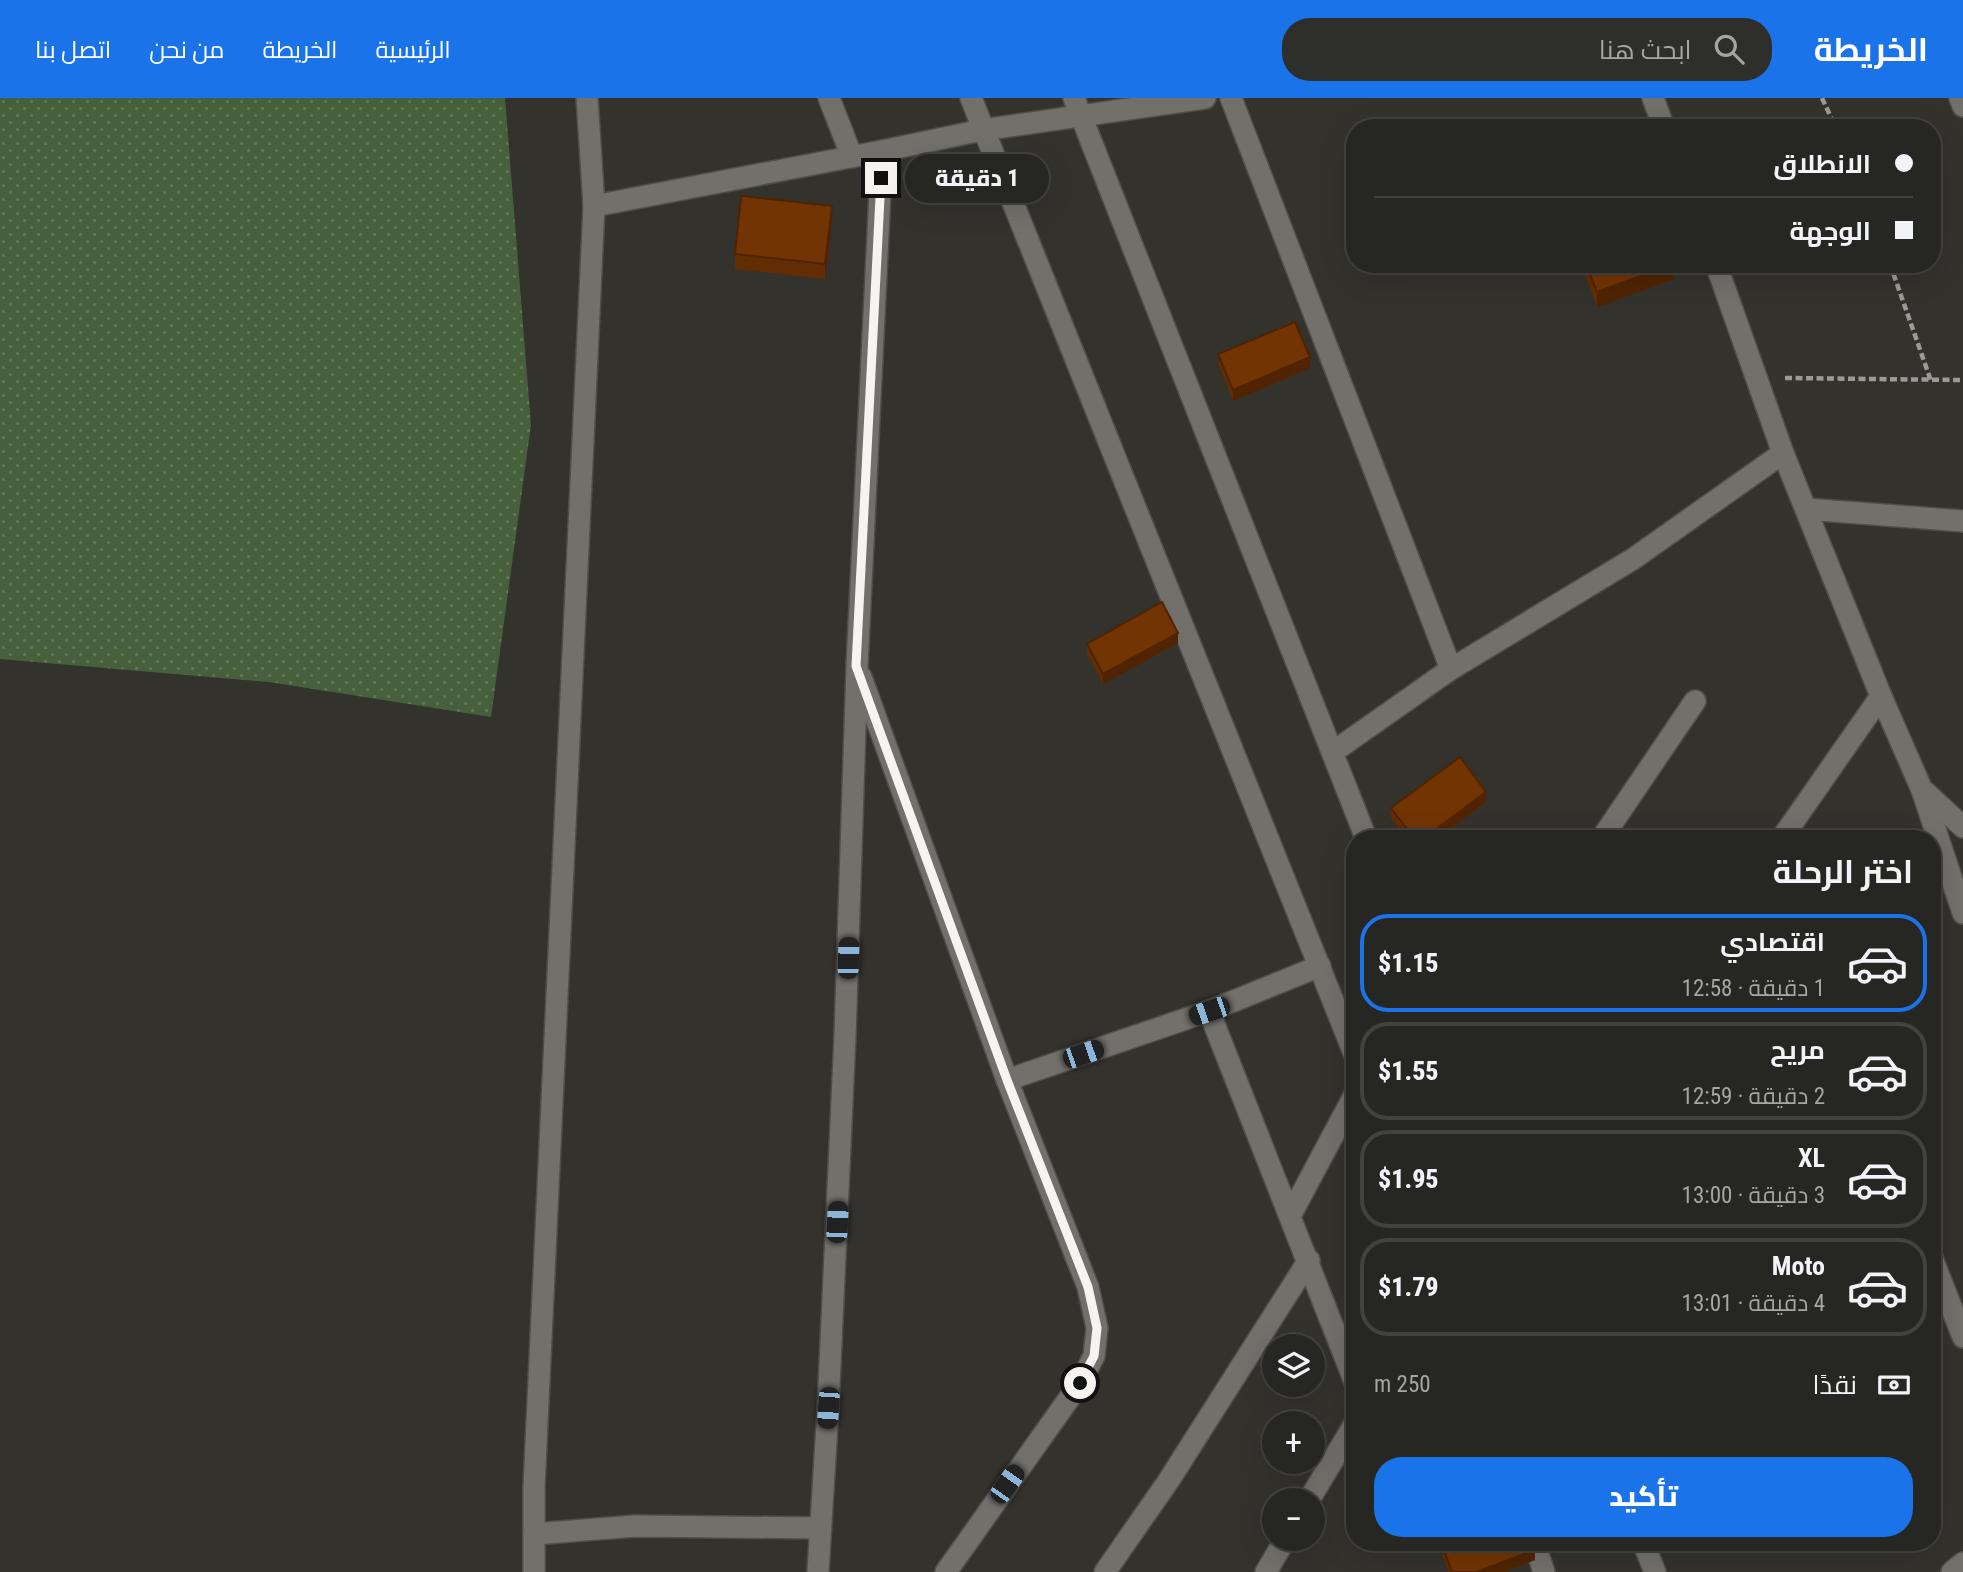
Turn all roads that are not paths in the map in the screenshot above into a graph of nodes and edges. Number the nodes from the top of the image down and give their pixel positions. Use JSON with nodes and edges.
{"nodes":[{"id":1,"x":587,"y":98,"type":"edge"},
{"id":2,"x":829,"y":98,"type":"edge"},
{"id":3,"x":971,"y":98,"type":"edge"},
{"id":4,"x":1205,"y":98,"type":"edge"},
{"id":5,"x":1231,"y":98,"type":"edge"},
{"id":6,"x":1653,"y":98,"type":"edge"},
{"id":7,"x":1960,"y":98,"type":"edge"},
{"id":8,"x":1963,"y":106,"type":"edge"},
{"id":9,"x":1078,"y":107,"type":"edge"},
{"id":10,"x":1661,"y":119,"type":"edge"},
{"id":11,"x":982,"y":130,"type":"junction"},
{"id":12,"x":882,"y":151,"type":"junction"},
{"id":13,"x":852,"y":157,"type":"junction"},
{"id":14,"x":594,"y":206,"type":"junction"},
{"id":15,"x":1719,"y":273,"type":"edge"},
{"id":16,"x":1783,"y":453,"type":"junction"},
{"id":17,"x":1806,"y":509,"type":"junction"},
{"id":18,"x":1963,"y":521,"type":"edge"},
{"id":19,"x":856,"y":666,"type":"junction"},
{"id":20,"x":1451,"y":669,"type":"junction"},
{"id":21,"x":1881,"y":696,"type":"junction"},
{"id":22,"x":1695,"y":701,"type":"dead end"},
{"id":23,"x":1333,"y":752,"type":"junction"},
{"id":24,"x":1922,"y":790,"type":"junction"},
{"id":25,"x":1963,"y":827,"type":"edge"},
{"id":26,"x":1363,"y":830,"type":"edge"},
{"id":27,"x":1607,"y":830,"type":"edge"},
{"id":28,"x":1789,"y":830,"type":"edge"},
{"id":29,"x":1935,"y":830,"type":"edge"},
{"id":30,"x":1941,"y":847,"type":"edge"},
{"id":31,"x":1963,"y":913,"type":"edge"},
{"id":32,"x":1320,"y":965,"type":"junction"},
{"id":33,"x":1209,"y":1011,"type":"junction"},
{"id":34,"x":1346,"y":1032,"type":"edge"},
{"id":35,"x":1007,"y":1080,"type":"junction"},
{"id":36,"x":1346,"y":1112,"type":"edge"},
{"id":37,"x":1290,"y":1216,"type":"junction"},
{"id":38,"x":1309,"y":1260,"type":"junction"},
{"id":39,"x":1941,"y":1281,"type":"edge"},
{"id":40,"x":1963,"y":1337,"type":"edge"},
{"id":41,"x":1346,"y":1359,"type":"edge"},
{"id":42,"x":1346,"y":1438,"type":"edge"},
{"id":43,"x":1316,"y":1488,"type":"edge"},
{"id":44,"x":820,"y":1528,"type":"junction"},
{"id":45,"x":534,"y":1534,"type":"junction"},
{"id":46,"x":1278,"y":1551,"type":"edge"},
{"id":47,"x":1537,"y":1551,"type":"edge"},
{"id":48,"x":1647,"y":1551,"type":"edge"},
{"id":49,"x":1963,"y":1563,"type":"edge"},
{"id":50,"x":534,"y":1572,"type":"edge"},
{"id":51,"x":818,"y":1572,"type":"edge"},
{"id":52,"x":946,"y":1572,"type":"edge"},
{"id":53,"x":1105,"y":1572,"type":"edge"},
{"id":54,"x":1266,"y":1572,"type":"edge"},
{"id":55,"x":1544,"y":1572,"type":"edge"},
{"id":56,"x":1655,"y":1572,"type":"edge"},
{"id":57,"x":1952,"y":1572,"type":"edge"}],
"edges":[{"from":1,"to":14,"type":"street"},
{"from":2,"to":13,"type":"street"},
{"from":3,"to":11,"type":"street"},
{"from":4,"to":9,"type":"street"},
{"from":5,"to":20,"type":"street"},
{"from":6,"to":10,"type":"street"},
{"from":7,"to":8,"type":"street"},
{"from":9,"to":11,"type":"street"},
{"from":9,"to":23,"type":"street"},
{"from":11,"to":12,"type":"street"},
{"from":11,"to":32,"type":"street"},
{"from":12,"to":13,"type":"street"},
{"from":12,"to":19,"type":"street"},
{"from":13,"to":14,"type":"street"},
{"from":14,"to":45,"type":"street"},
{"from":15,"to":16,"type":"street"},
{"from":16,"to":17,"type":"street"},
{"from":16,"to":20,"type":"street"},
{"from":17,"to":18,"type":"street"},
{"from":17,"to":21,"type":"street"},
{"from":19,"to":35,"type":"street"},
{"from":19,"to":44,"type":"street"},
{"from":20,"to":23,"type":"street"},
{"from":21,"to":24,"type":"street"},
{"from":21,"to":28,"type":"street"},
{"from":22,"to":27,"type":"street"},
{"from":23,"to":26,"type":"street"},
{"from":24,"to":25,"type":"street"},
{"from":24,"to":29,"type":"street"},
{"from":30,"to":31,"type":"street"},
{"from":32,"to":33,"type":"street"},
{"from":32,"to":34,"type":"street"},
{"from":33,"to":35,"type":"street"},
{"from":33,"to":37,"type":"street"},
{"from":35,"to":52,"type":"street"},
{"from":36,"to":37,"type":"street"},
{"from":37,"to":38,"type":"street"},
{"from":38,"to":41,"type":"street"},
{"from":38,"to":53,"type":"street"},
{"from":39,"to":40,"type":"street"},
{"from":42,"to":43,"type":"street"},
{"from":44,"to":45,"type":"street"},
{"from":44,"to":51,"type":"street"},
{"from":45,"to":50,"type":"street"},
{"from":46,"to":54,"type":"street"},
{"from":47,"to":55,"type":"street"},
{"from":48,"to":56,"type":"street"},
{"from":49,"to":57,"type":"street"}]}
